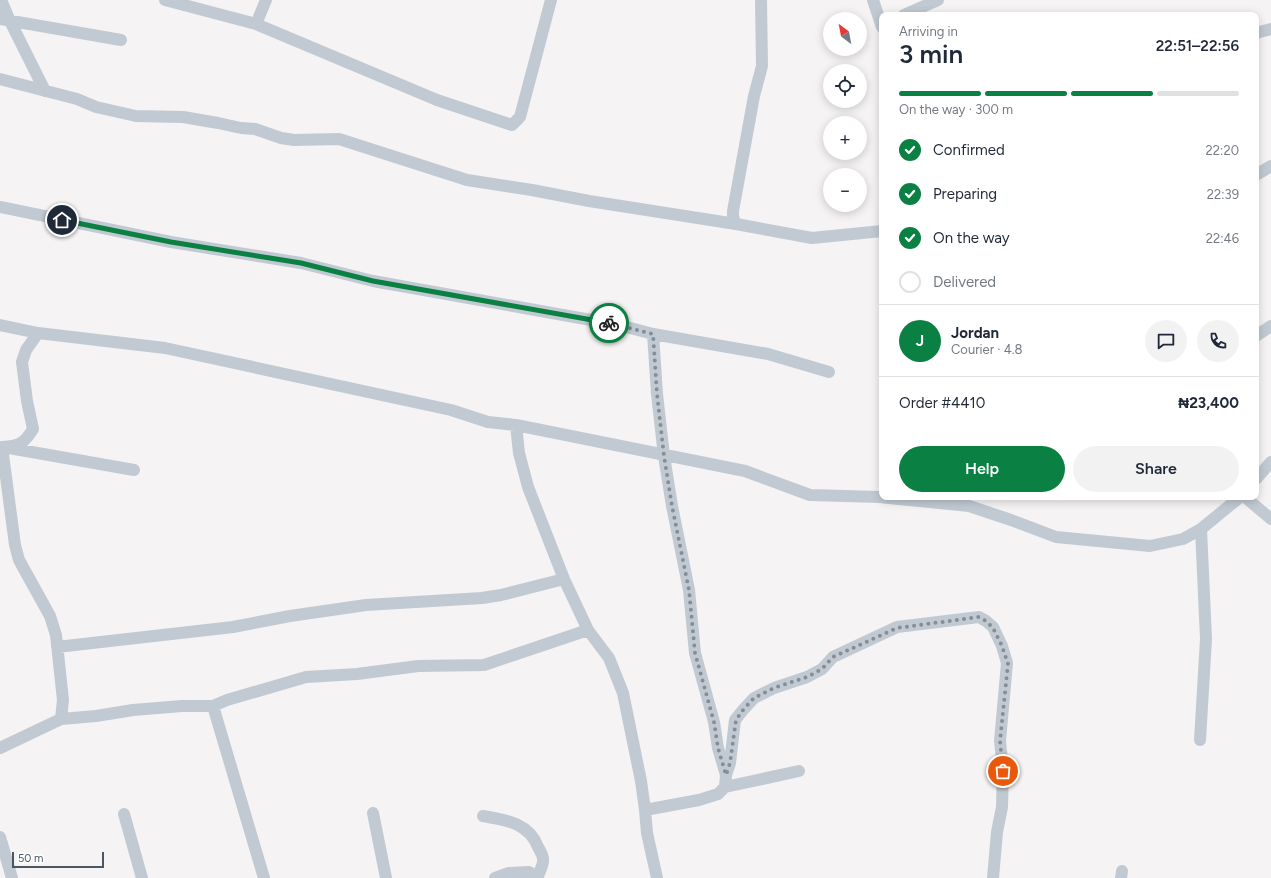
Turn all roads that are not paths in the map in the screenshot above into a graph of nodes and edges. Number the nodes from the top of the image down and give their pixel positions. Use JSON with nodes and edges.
{"nodes":[{"id":1,"x":1,"y":0,"type":"edge"},
{"id":2,"x":165,"y":0,"type":"edge"},
{"id":3,"x":266,"y":0,"type":"edge"},
{"id":4,"x":551,"y":0,"type":"edge"},
{"id":5,"x":761,"y":0,"type":"edge"},
{"id":6,"x":873,"y":0,"type":"edge"},
{"id":7,"x":938,"y":0,"type":"edge"},
{"id":8,"x":911,"y":12,"type":"edge"},
{"id":9,"x":879,"y":17,"type":"edge"},
{"id":10,"x":5,"y":20,"type":"edge"},
{"id":11,"x":256,"y":24,"type":"junction"},
{"id":12,"x":1271,"y":29,"type":"edge"},
{"id":13,"x":1259,"y":32,"type":"edge"},
{"id":14,"x":121,"y":40,"type":"dead end"},
{"id":15,"x":0,"y":79,"type":"edge"},
{"id":16,"x":45,"y":91,"type":"junction"},
{"id":17,"x":1271,"y":166,"type":"edge"},
{"id":18,"x":1259,"y":173,"type":"edge"},
{"id":19,"x":0,"y":207,"type":"edge"},
{"id":20,"x":736,"y":224,"type":"junction"},
{"id":21,"x":879,"y":231,"type":"edge"},
{"id":22,"x":0,"y":325,"type":"edge"},
{"id":23,"x":1271,"y":326,"type":"edge"},
{"id":24,"x":38,"y":333,"type":"junction"},
{"id":25,"x":653,"y":334,"type":"junction"},
{"id":26,"x":1259,"y":334,"type":"edge"},
{"id":27,"x":829,"y":372,"type":"dead end"},
{"id":28,"x":516,"y":426,"type":"junction"},
{"id":29,"x":1,"y":447,"type":"edge"},
{"id":30,"x":664,"y":456,"type":"junction"},
{"id":31,"x":1271,"y":462,"type":"edge"},
{"id":32,"x":134,"y":470,"type":"dead end"},
{"id":33,"x":1259,"y":476,"type":"edge"},
{"id":34,"x":879,"y":497,"type":"edge"},
{"id":35,"x":909,"y":500,"type":"edge"},
{"id":36,"x":1236,"y":500,"type":"edge"},
{"id":37,"x":1249,"y":500,"type":"edge"},
{"id":38,"x":1271,"y":519,"type":"edge"},
{"id":39,"x":1200,"y":528,"type":"junction"},
{"id":40,"x":564,"y":579,"type":"junction"},
{"id":41,"x":588,"y":630,"type":"junction"},
{"id":42,"x":57,"y":647,"type":"junction"},
{"id":43,"x":213,"y":706,"type":"junction"},
{"id":44,"x":62,"y":719,"type":"junction"},
{"id":45,"x":1200,"y":740,"type":"dead end"},
{"id":46,"x":0,"y":748,"type":"edge"},
{"id":47,"x":799,"y":770,"type":"dead end"},
{"id":48,"x":726,"y":781,"type":"junction"},
{"id":49,"x":646,"y":810,"type":"junction"},
{"id":50,"x":373,"y":813,"type":"dead end"},
{"id":51,"x":124,"y":814,"type":"dead end"},
{"id":52,"x":483,"y":816,"type":"dead end"},
{"id":53,"x":0,"y":837,"type":"edge"},
{"id":54,"x":12,"y":878,"type":"edge"},
{"id":55,"x":142,"y":878,"type":"edge"},
{"id":56,"x":264,"y":878,"type":"edge"},
{"id":57,"x":386,"y":878,"type":"edge"},
{"id":58,"x":495,"y":878,"type":"edge"},
{"id":59,"x":538,"y":878,"type":"edge"},
{"id":60,"x":656,"y":878,"type":"edge"},
{"id":61,"x":992,"y":878,"type":"edge"}],
"edges":[{"from":1,"to":10,"type":"street"},
{"from":2,"to":11,"type":"street"},
{"from":3,"to":11,"type":"street"},
{"from":4,"to":11,"type":"street"},
{"from":5,"to":20,"type":"street"},
{"from":6,"to":9,"type":"street"},
{"from":7,"to":8,"type":"street"},
{"from":10,"to":14,"type":"street"},
{"from":10,"to":16,"type":"street"},
{"from":12,"to":13,"type":"street"},
{"from":15,"to":16,"type":"street"},
{"from":16,"to":20,"type":"street"},
{"from":17,"to":18,"type":"street"},
{"from":19,"to":25,"type":"street"},
{"from":20,"to":21,"type":"street"},
{"from":22,"to":24,"type":"street"},
{"from":23,"to":26,"type":"street"},
{"from":24,"to":28,"type":"street"},
{"from":24,"to":29,"type":"street"},
{"from":25,"to":27,"type":"street"},
{"from":25,"to":30,"type":"street"},
{"from":28,"to":30,"type":"street"},
{"from":28,"to":40,"type":"street"},
{"from":29,"to":32,"type":"street"},
{"from":29,"to":42,"type":"street"},
{"from":30,"to":34,"type":"street"},
{"from":30,"to":48,"type":"street"},
{"from":31,"to":33,"type":"street"},
{"from":35,"to":39,"type":"street"},
{"from":36,"to":39,"type":"street"},
{"from":37,"to":38,"type":"street"},
{"from":39,"to":45,"type":"street"},
{"from":40,"to":41,"type":"street"},
{"from":40,"to":42,"type":"street"},
{"from":41,"to":43,"type":"street"},
{"from":41,"to":49,"type":"street"},
{"from":42,"to":44,"type":"street"},
{"from":43,"to":44,"type":"street"},
{"from":43,"to":56,"type":"street"},
{"from":44,"to":46,"type":"street"},
{"from":47,"to":48,"type":"street"},
{"from":48,"to":49,"type":"street"},
{"from":48,"to":61,"type":"street"},
{"from":49,"to":60,"type":"street"},
{"from":50,"to":57,"type":"street"},
{"from":51,"to":55,"type":"street"},
{"from":52,"to":59,"type":"street"},
{"from":53,"to":54,"type":"street"},
{"from":58,"to":59,"type":"street"}]}
